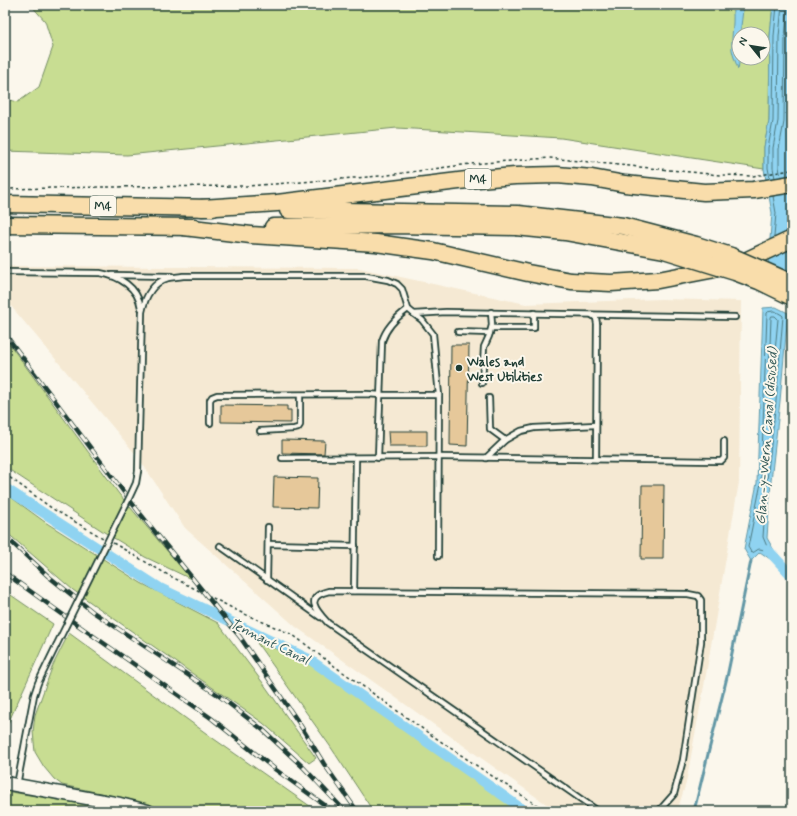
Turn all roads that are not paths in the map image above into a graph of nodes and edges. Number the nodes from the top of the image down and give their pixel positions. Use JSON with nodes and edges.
{"nodes":[{"id":1,"x":792,"y":184,"type":"edge"},
{"id":2,"x":5,"y":204,"type":"edge"},
{"id":3,"x":202,"y":208,"type":"junction"},
{"id":4,"x":517,"y":221,"type":"junction"},
{"id":5,"x":5,"y":225,"type":"edge"},
{"id":6,"x":184,"y":227,"type":"junction"},
{"id":7,"x":792,"y":239,"type":"edge"},
{"id":8,"x":5,"y":272,"type":"edge"},
{"id":9,"x":110,"y":275,"type":"junction"},
{"id":10,"x":184,"y":276,"type":"junction"},
{"id":11,"x":792,"y":283,"type":"edge"},
{"id":12,"x":792,"y":297,"type":"edge"},
{"id":13,"x":408,"y":309,"type":"junction"},
{"id":14,"x":142,"y":312,"type":"junction"},
{"id":15,"x":491,"y":312,"type":"junction"},
{"id":16,"x":534,"y":313,"type":"junction"},
{"id":17,"x":414,"y":314,"type":"junction"},
{"id":18,"x":592,"y":315,"type":"junction"},
{"id":19,"x":735,"y":317,"type":"dead end"},
{"id":20,"x":491,"y":330,"type":"junction"},
{"id":21,"x":458,"y":332,"type":"dead end"},
{"id":22,"x":482,"y":383,"type":"dead end"},
{"id":23,"x":300,"y":395,"type":"junction"},
{"id":24,"x":380,"y":395,"type":"junction"},
{"id":25,"x":439,"y":395,"type":"junction"},
{"id":26,"x":489,"y":398,"type":"dead end"},
{"id":27,"x":210,"y":423,"type":"dead end"},
{"id":28,"x":596,"y":425,"type":"junction"},
{"id":29,"x":260,"y":431,"type":"dead end"},
{"id":30,"x":505,"y":440,"type":"junction"},
{"id":31,"x":724,"y":441,"type":"dead end"},
{"id":32,"x":439,"y":457,"type":"junction"},
{"id":33,"x":282,"y":458,"type":"dead end"},
{"id":34,"x":356,"y":458,"type":"junction"},
{"id":35,"x":378,"y":458,"type":"junction"},
{"id":36,"x":486,"y":458,"type":"junction"},
{"id":37,"x":596,"y":459,"type":"junction"},
{"id":38,"x":268,"y":527,"type":"dead end"},
{"id":39,"x":268,"y":544,"type":"junction"},
{"id":40,"x":220,"y":546,"type":"dead end"},
{"id":41,"x":355,"y":546,"type":"junction"},
{"id":42,"x":438,"y":556,"type":"dead end"},
{"id":43,"x":267,"y":580,"type":"junction"},
{"id":44,"x":354,"y":591,"type":"junction"},
{"id":45,"x":328,"y":623,"type":"junction"},
{"id":46,"x":11,"y":784,"type":"edge"},
{"id":47,"x":148,"y":811,"type":"edge"},
{"id":48,"x":598,"y":811,"type":"edge"},
{"id":49,"x":659,"y":811,"type":"edge"}],
"edges":[{"from":1,"to":3,"type":"highway","number":"M4"},
{"from":2,"to":3,"type":"highway","number":"M4"},
{"from":3,"to":4,"type":"highway","number":"M4"},
{"from":4,"to":6,"type":"highway","number":"M4"},
{"from":4,"to":11,"type":"highway","number":"M4","bridge":true},
{"from":4,"to":12,"type":"highway","number":"M4","bridge":true},
{"from":5,"to":6,"type":"highway","number":"M4"},
{"from":6,"to":7,"type":"highway","number":"M4","bridge":true},
{"from":8,"to":9,"type":"lane"},
{"from":9,"to":10,"type":"lane"},
{"from":9,"to":14,"type":"lane"},
{"from":10,"to":13,"type":"lane"},
{"from":10,"to":14,"type":"lane"},
{"from":13,"to":17,"type":"lane"},
{"from":13,"to":24,"type":"lane"},
{"from":14,"to":46,"type":"lane","bridge":true},
{"from":15,"to":16,"type":"lane"},
{"from":15,"to":17,"type":"lane"},
{"from":15,"to":20,"type":"lane"},
{"from":16,"to":18,"type":"lane"},
{"from":16,"to":20,"type":"lane"},
{"from":17,"to":25,"type":"lane"},
{"from":18,"to":19,"type":"lane"},
{"from":18,"to":28,"type":"lane"},
{"from":20,"to":21,"type":"lane"},
{"from":20,"to":22,"type":"lane"},
{"from":23,"to":24,"type":"lane"},
{"from":23,"to":27,"type":"lane"},
{"from":23,"to":29,"type":"lane"},
{"from":24,"to":25,"type":"lane"},
{"from":24,"to":35,"type":"lane"},
{"from":25,"to":32,"type":"lane"},
{"from":26,"to":30,"type":"lane"},
{"from":28,"to":30,"type":"lane"},
{"from":28,"to":37,"type":"lane"},
{"from":30,"to":36,"type":"lane"},
{"from":31,"to":37,"type":"lane"},
{"from":32,"to":35,"type":"lane"},
{"from":32,"to":36,"type":"lane"},
{"from":32,"to":42,"type":"lane"},
{"from":33,"to":34,"type":"lane"},
{"from":34,"to":35,"type":"lane"},
{"from":34,"to":41,"type":"lane"},
{"from":36,"to":37,"type":"lane"},
{"from":38,"to":39,"type":"lane"},
{"from":39,"to":41,"type":"lane"},
{"from":39,"to":43,"type":"lane"},
{"from":40,"to":43,"type":"lane"},
{"from":41,"to":44,"type":"lane"},
{"from":43,"to":45,"type":"lane"},
{"from":44,"to":45,"type":"lane"},
{"from":44,"to":49,"type":"lane"},
{"from":45,"to":48,"type":"lane"},
{"from":46,"to":47,"type":"main road"}]}
